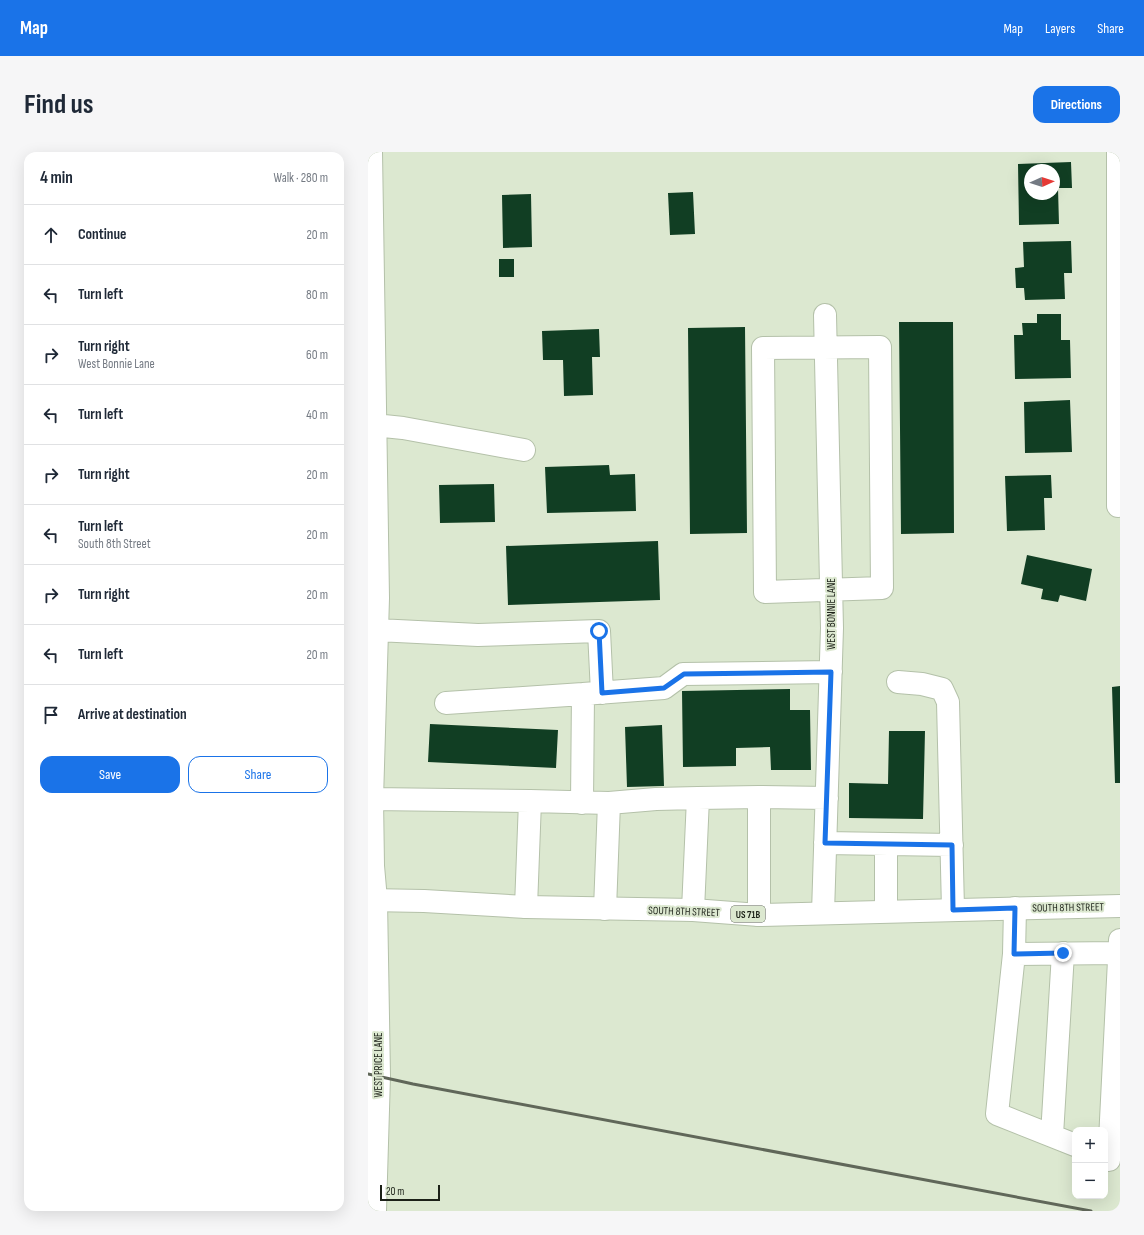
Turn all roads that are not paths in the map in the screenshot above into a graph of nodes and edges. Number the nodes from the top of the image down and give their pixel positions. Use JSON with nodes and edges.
{"nodes":[{"id":1,"x":371,"y":152,"type":"edge"},
{"id":2,"x":1118,"y":152,"type":"edge"},
{"id":3,"x":825,"y":315,"type":"dead end"},
{"id":4,"x":826,"y":347,"type":"junction"},
{"id":5,"x":374,"y":425,"type":"junction"},
{"id":6,"x":524,"y":450,"type":"dead end"},
{"id":7,"x":1118,"y":506,"type":"dead end"},
{"id":8,"x":831,"y":589,"type":"junction"},
{"id":9,"x":377,"y":630,"type":"junction"},
{"id":10,"x":831,"y":672,"type":"junction"},
{"id":11,"x":898,"y":682,"type":"dead end"},
{"id":12,"x":593,"y":694,"type":"junction"},
{"id":13,"x":446,"y":702,"type":"dead end"},
{"id":14,"x":759,"y":797,"type":"junction"},
{"id":15,"x":698,"y":798,"type":"junction"},
{"id":16,"x":827,"y":798,"type":"junction"},
{"id":17,"x":372,"y":799,"type":"junction"},
{"id":18,"x":530,"y":801,"type":"junction"},
{"id":19,"x":582,"y":803,"type":"junction"},
{"id":20,"x":609,"y":803,"type":"junction"},
{"id":21,"x":825,"y":843,"type":"junction"},
{"id":22,"x":886,"y":844,"type":"junction"},
{"id":23,"x":952,"y":845,"type":"junction"},
{"id":24,"x":372,"y":900,"type":"edge"},
{"id":25,"x":1120,"y":906,"type":"edge"},
{"id":26,"x":526,"y":907,"type":"junction"},
{"id":27,"x":1015,"y":908,"type":"junction"},
{"id":28,"x":605,"y":909,"type":"junction"},
{"id":29,"x":693,"y":910,"type":"junction"},
{"id":30,"x":953,"y":910,"type":"junction"},
{"id":31,"x":886,"y":911,"type":"junction"},
{"id":32,"x":823,"y":913,"type":"junction"},
{"id":33,"x":760,"y":914,"type":"junction"},
{"id":34,"x":1120,"y":946,"type":"edge"},
{"id":35,"x":1063,"y":953,"type":"junction"},
{"id":36,"x":1014,"y":954,"type":"junction"},
{"id":37,"x":1052,"y":1135,"type":"junction"},
{"id":38,"x":1072,"y":1144,"type":"edge"},
{"id":39,"x":1111,"y":1160,"type":"edge"},
{"id":40,"x":376,"y":1211,"type":"edge"}],
"edges":[{"from":1,"to":5,"type":"street","name":"WEST PRICE LANE"},
{"from":2,"to":7,"type":"street"},
{"from":3,"to":4,"type":"street","name":"WEST BONNIE LANE"},
{"from":4,"to":8,"type":"street","name":"WEST BONNIE LANE"},
{"from":4,"to":8,"type":"street"},
{"from":4,"to":8,"type":"street"},
{"from":5,"to":6,"type":"street"},
{"from":5,"to":9,"type":"street","name":"WEST PRICE LANE"},
{"from":8,"to":10,"type":"street","name":"WEST BONNIE LANE"},
{"from":9,"to":12,"type":"street"},
{"from":9,"to":17,"type":"street","name":"WEST PRICE LANE"},
{"from":10,"to":12,"type":"street"},
{"from":10,"to":16,"type":"street","name":"WEST BONNIE LANE"},
{"from":11,"to":23,"type":"street"},
{"from":12,"to":13,"type":"street"},
{"from":12,"to":19,"type":"street"},
{"from":14,"to":15,"type":"street"},
{"from":14,"to":16,"type":"street"},
{"from":14,"to":33,"type":"street"},
{"from":15,"to":20,"type":"street"},
{"from":15,"to":29,"type":"street"},
{"from":16,"to":21,"type":"street","name":"WEST BONNIE LANE"},
{"from":17,"to":18,"type":"street"},
{"from":17,"to":24,"type":"street","name":"WEST PRICE LANE"},
{"from":18,"to":19,"type":"street"},
{"from":18,"to":26,"type":"street"},
{"from":19,"to":20,"type":"street"},
{"from":20,"to":28,"type":"street"},
{"from":21,"to":22,"type":"street"},
{"from":21,"to":32,"type":"street","name":"WEST BONNIE LANE"},
{"from":22,"to":23,"type":"street"},
{"from":22,"to":31,"type":"street"},
{"from":23,"to":30,"type":"street"},
{"from":24,"to":26,"type":"street","name":"SOUTH 8TH STREET","number":"US 71B"},
{"from":24,"to":40,"type":"street","name":"WEST PRICE LANE"},
{"from":25,"to":27,"type":"street","name":"SOUTH 8TH STREET","number":"US 71B"},
{"from":26,"to":28,"type":"street","name":"SOUTH 8TH STREET","number":"US 71B"},
{"from":27,"to":30,"type":"street","name":"SOUTH 8TH STREET","number":"US 71B"},
{"from":27,"to":36,"type":"street"},
{"from":28,"to":29,"type":"street","name":"SOUTH 8TH STREET","number":"US 71B"},
{"from":29,"to":33,"type":"street","name":"SOUTH 8TH STREET","number":"US 71B"},
{"from":30,"to":31,"type":"street","name":"SOUTH 8TH STREET","number":"US 71B"},
{"from":31,"to":32,"type":"street","name":"SOUTH 8TH STREET","number":"US 71B"},
{"from":32,"to":33,"type":"street","name":"SOUTH 8TH STREET","number":"US 71B"},
{"from":34,"to":35,"type":"street"},
{"from":34,"to":39,"type":"street"},
{"from":35,"to":36,"type":"street"},
{"from":35,"to":37,"type":"street"},
{"from":36,"to":37,"type":"street"},
{"from":37,"to":38,"type":"street"}]}
